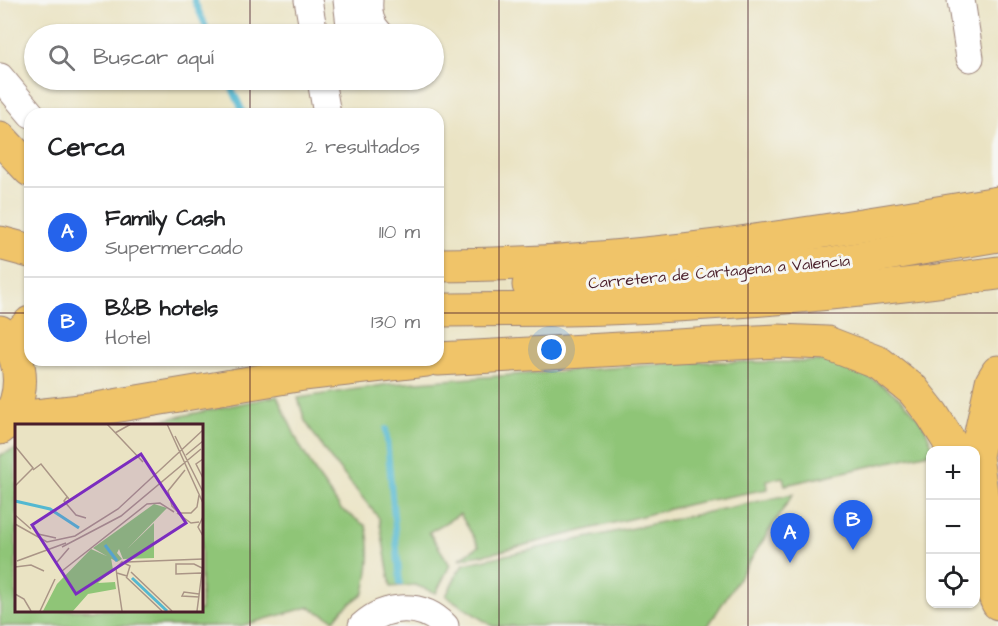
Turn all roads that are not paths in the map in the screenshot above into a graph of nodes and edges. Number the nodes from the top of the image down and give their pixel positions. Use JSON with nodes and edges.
{"nodes":[{"id":1,"x":308,"y":0,"type":"edge"},
{"id":2,"x":347,"y":0,"type":"edge"},
{"id":3,"x":369,"y":0,"type":"edge"},
{"id":4,"x":962,"y":0,"type":"edge"},
{"id":5,"x":312,"y":24,"type":"edge"},
{"id":6,"x":350,"y":24,"type":"edge"},
{"id":7,"x":372,"y":24,"type":"edge"},
{"id":8,"x":970,"y":58,"type":"dead end"},
{"id":9,"x":0,"y":77,"type":"edge"},
{"id":10,"x":323,"y":90,"type":"edge"},
{"id":11,"x":26,"y":108,"type":"edge"},
{"id":12,"x":326,"y":108,"type":"edge"},
{"id":13,"x":0,"y":138,"type":"edge"},
{"id":14,"x":24,"y":164,"type":"edge"},
{"id":15,"x":998,"y":202,"type":"edge"},
{"id":16,"x":0,"y":226,"type":"edge"},
{"id":17,"x":24,"y":232,"type":"edge"},
{"id":18,"x":998,"y":235,"type":"edge"},
{"id":19,"x":0,"y":243,"type":"edge"},
{"id":20,"x":24,"y":249,"type":"edge"},
{"id":21,"x":444,"y":252,"type":"edge"},
{"id":22,"x":526,"y":264,"type":"junction"},
{"id":23,"x":444,"y":265,"type":"edge"},
{"id":24,"x":998,"y":273,"type":"edge"},
{"id":25,"x":444,"y":285,"type":"edge"},
{"id":26,"x":444,"y":310,"type":"edge"},
{"id":27,"x":13,"y":333,"type":"edge"},
{"id":28,"x":444,"y":359,"type":"edge"},
{"id":29,"x":373,"y":366,"type":"edge"},
{"id":30,"x":998,"y":372,"type":"edge"},
{"id":31,"x":4,"y":424,"type":"edge"},
{"id":32,"x":950,"y":446,"type":"edge"},
{"id":33,"x":978,"y":446,"type":"edge"},
{"id":34,"x":980,"y":485,"type":"edge"},
{"id":35,"x":980,"y":500,"type":"edge"},
{"id":36,"x":998,"y":533,"type":"edge"},
{"id":37,"x":979,"y":554,"type":"edge"},
{"id":38,"x":998,"y":580,"type":"edge"},
{"id":39,"x":998,"y":603,"type":"edge"},
{"id":40,"x":445,"y":624,"type":"edge"},
{"id":41,"x":362,"y":626,"type":"edge"}],
"edges":[{"from":1,"to":5,"type":"street"},
{"from":2,"to":6,"type":"street"},
{"from":3,"to":7,"type":"street"},
{"from":4,"to":8,"type":"street"},
{"from":9,"to":11,"type":"street"},
{"from":10,"to":12,"type":"street"},
{"from":13,"to":14,"type":"main road"},
{"from":15,"to":22,"type":"main road"},
{"from":16,"to":17,"type":"main road"},
{"from":18,"to":25,"type":"main road","name":"Carretera de Cartagena a Valencia"},
{"from":19,"to":20,"type":"main road"},
{"from":21,"to":22,"type":"street"},
{"from":22,"to":23,"type":"main road"},
{"from":24,"to":26,"type":"main road","name":"Carretera de Cartagena a Valencia"},
{"from":27,"to":31,"type":"main road"},
{"from":28,"to":32,"type":"main road"},
{"from":29,"to":31,"type":"main road"},
{"from":30,"to":33,"type":"main road"},
{"from":34,"to":36,"type":"main road"},
{"from":35,"to":38,"type":"main road"},
{"from":37,"to":39,"type":"main road"},
{"from":40,"to":41,"type":"street"}]}
